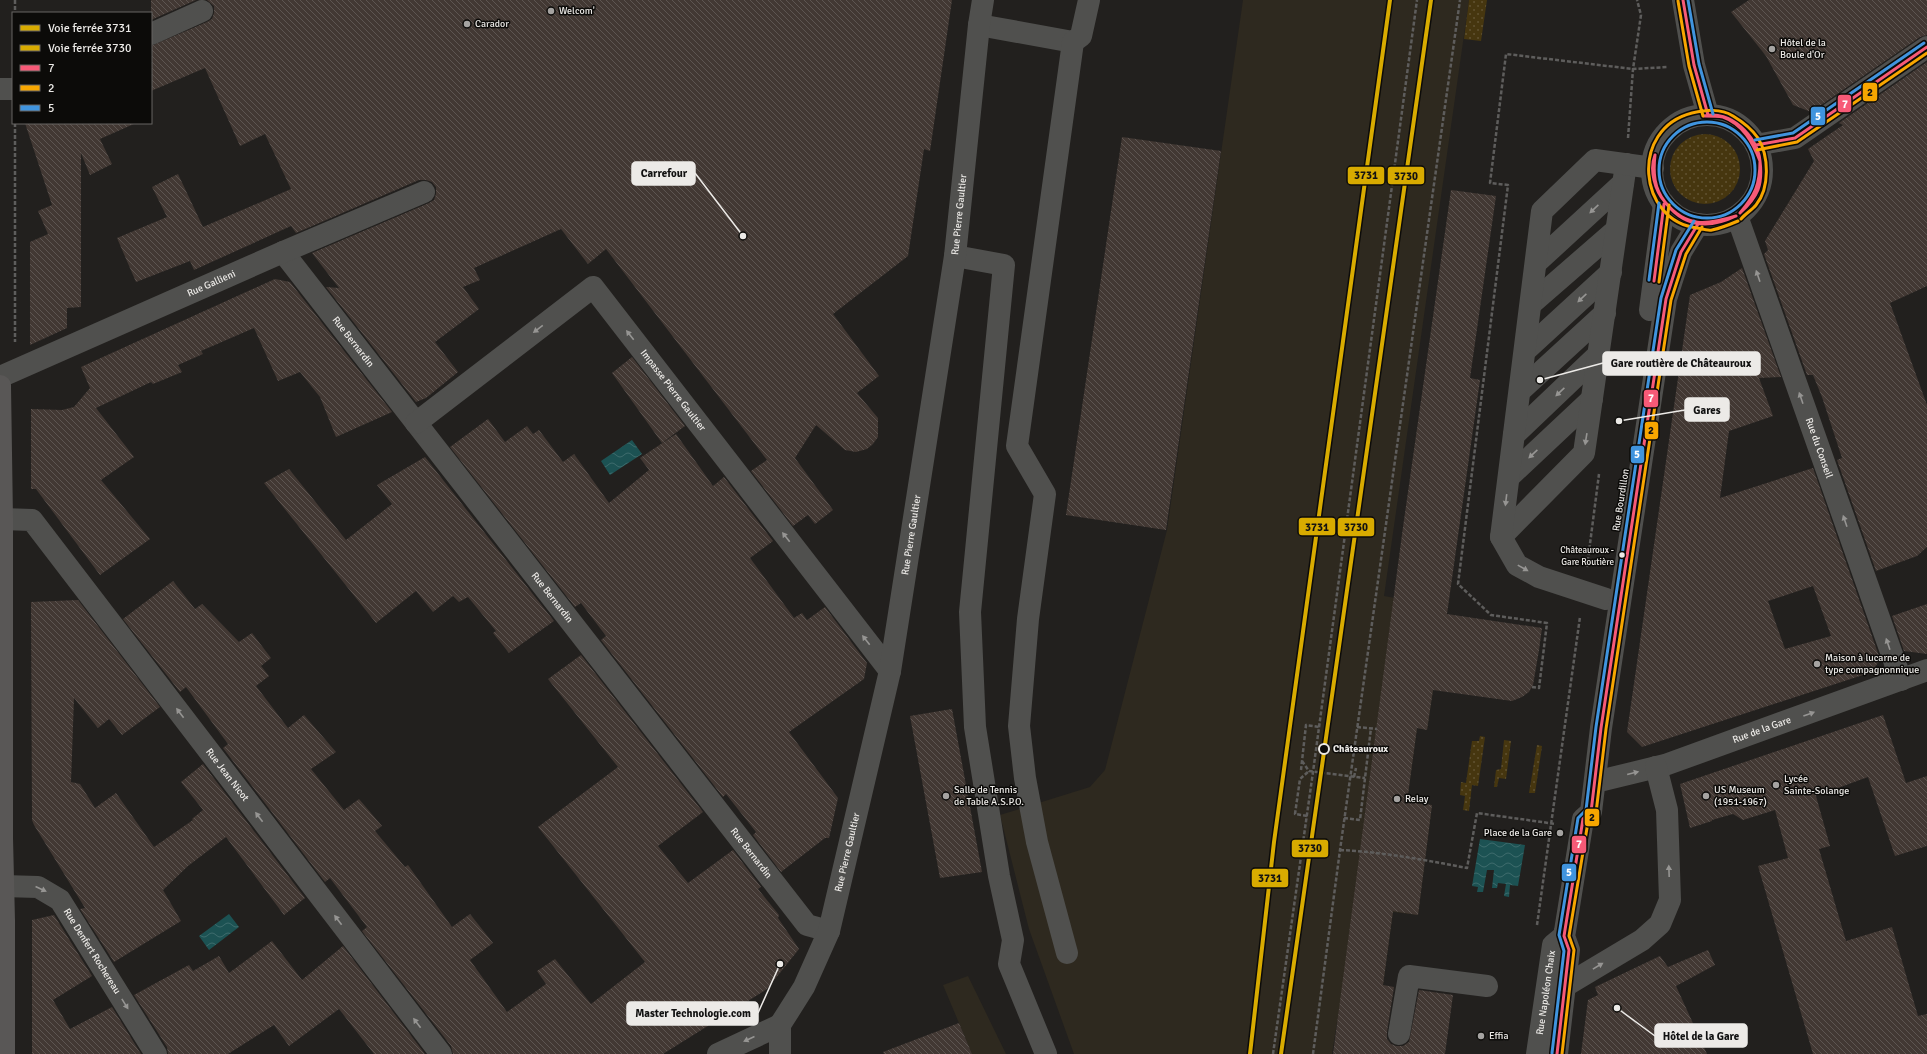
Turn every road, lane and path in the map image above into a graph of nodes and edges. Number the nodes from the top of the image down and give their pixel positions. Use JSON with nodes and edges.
{"nodes":[{"id":1,"x":15,"y":0,"type":"edge"},
{"id":2,"x":983,"y":0,"type":"edge"},
{"id":3,"x":1089,"y":0,"type":"edge"},
{"id":4,"x":1417,"y":0,"type":"edge"},
{"id":5,"x":1460,"y":0,"type":"edge"},
{"id":6,"x":1637,"y":0,"type":"edge"},
{"id":7,"x":1683,"y":0,"type":"edge"},
{"id":8,"x":202,"y":11,"type":"dead end"},
{"id":9,"x":15,"y":12,"type":"edge"},
{"id":10,"x":979,"y":25,"type":"junction"},
{"id":11,"x":152,"y":34,"type":"edge"},
{"id":12,"x":1073,"y":42,"type":"junction"},
{"id":13,"x":1927,"y":47,"type":"edge"},
{"id":14,"x":1694,"y":65,"type":"junction"},
{"id":15,"x":1634,"y":69,"type":"junction"},
{"id":16,"x":0,"y":89,"type":"edge"},
{"id":17,"x":12,"y":89,"type":"edge"},
{"id":18,"x":1708,"y":115,"type":"junction"},
{"id":19,"x":1756,"y":145,"type":"junction"},
{"id":20,"x":1653,"y":168,"type":"junction"},
{"id":21,"x":1624,"y":174,"type":"junction"},
{"id":22,"x":424,"y":192,"type":"dead end"},
{"id":23,"x":1664,"y":204,"type":"junction"},
{"id":24,"x":1737,"y":216,"type":"junction"},
{"id":25,"x":1698,"y":224,"type":"junction"},
{"id":26,"x":1616,"y":230,"type":"junction"},
{"id":27,"x":283,"y":252,"type":"junction"},
{"id":28,"x":955,"y":256,"type":"junction"},
{"id":29,"x":1536,"y":263,"type":"junction"},
{"id":30,"x":1611,"y":272,"type":"junction"},
{"id":31,"x":1531,"y":304,"type":"junction"},
{"id":32,"x":1605,"y":313,"type":"junction"},
{"id":33,"x":1525,"y":351,"type":"junction"},
{"id":34,"x":1598,"y":355,"type":"junction"},
{"id":35,"x":0,"y":377,"type":"edge"},
{"id":36,"x":0,"y":386,"type":"edge"},
{"id":37,"x":1520,"y":391,"type":"junction"},
{"id":38,"x":1592,"y":399,"type":"junction"},
{"id":39,"x":416,"y":422,"type":"junction"},
{"id":40,"x":1514,"y":435,"type":"junction"},
{"id":41,"x":1509,"y":477,"type":"junction"},
{"id":42,"x":2,"y":519,"type":"junction"},
{"id":43,"x":1501,"y":537,"type":"junction"},
{"id":44,"x":1606,"y":599,"type":"junction"},
{"id":45,"x":1927,"y":670,"type":"edge"},
{"id":46,"x":890,"y":671,"type":"junction"},
{"id":47,"x":1901,"y":680,"type":"junction"},
{"id":48,"x":1532,"y":687,"type":"dead end"},
{"id":49,"x":1319,"y":727,"type":"junction"},
{"id":50,"x":1357,"y":727,"type":"junction"},
{"id":51,"x":1371,"y":728,"type":"junction"},
{"id":52,"x":1377,"y":729,"type":"dead end"},
{"id":53,"x":1302,"y":761,"type":"junction"},
{"id":54,"x":1656,"y":768,"type":"junction"},
{"id":55,"x":1309,"y":771,"type":"junction"},
{"id":56,"x":1313,"y":772,"type":"junction"},
{"id":57,"x":1350,"y":776,"type":"junction"},
{"id":58,"x":1355,"y":776,"type":"junction"},
{"id":59,"x":1365,"y":778,"type":"junction"},
{"id":60,"x":1595,"y":782,"type":"junction"},
{"id":61,"x":1306,"y":816,"type":"junction"},
{"id":62,"x":1344,"y":818,"type":"junction"},
{"id":63,"x":1583,"y":819,"type":"junction"},
{"id":64,"x":1550,"y":824,"type":"dead end"},
{"id":65,"x":1340,"y":850,"type":"junction"},
{"id":66,"x":3,"y":886,"type":"junction"},
{"id":67,"x":829,"y":931,"type":"junction"},
{"id":68,"x":1564,"y":936,"type":"junction"},
{"id":69,"x":1066,"y":953,"type":"dead end"},
{"id":70,"x":1488,"y":986,"type":"dead end"},
{"id":71,"x":1565,"y":986,"type":"junction"},
{"id":72,"x":780,"y":1025,"type":"junction"},
{"id":73,"x":1560,"y":1027,"type":"joint"},
{"id":74,"x":1399,"y":1034,"type":"dead end"},
{"id":75,"x":4,"y":1054,"type":"edge"},
{"id":76,"x":156,"y":1054,"type":"edge"},
{"id":77,"x":441,"y":1054,"type":"edge"},
{"id":78,"x":718,"y":1054,"type":"edge"},
{"id":79,"x":780,"y":1054,"type":"edge"},
{"id":80,"x":1046,"y":1054,"type":"edge"},
{"id":81,"x":1272,"y":1054,"type":"edge"},
{"id":82,"x":1313,"y":1054,"type":"edge"},
{"id":83,"x":1537,"y":1054,"type":"edge"},
{"id":84,"x":1557,"y":1054,"type":"edge"}],
"edges":[{"from":1,"to":9,"type":"path"},
{"from":2,"to":10,"type":"street","name":"Rue Pierre Gaultier"},
{"from":3,"to":12,"type":"street"},
{"from":4,"to":49,"type":"path"},
{"from":5,"to":50,"type":"path"},
{"from":6,"to":15,"type":"path"},
{"from":7,"to":14,"type":"street"},
{"from":8,"to":11,"type":"street"},
{"from":10,"to":12,"type":"street"},
{"from":10,"to":28,"type":"street","name":"Rue Pierre Gaultier"},
{"from":12,"to":69,"type":"street"},
{"from":13,"to":19,"type":"street"},
{"from":14,"to":15,"type":"path"},
{"from":14,"to":18,"type":"street"},
{"from":15,"to":48,"type":"path"},
{"from":16,"to":17,"type":"street"},
{"from":18,"to":19,"type":"street"},
{"from":18,"to":20,"type":"street"},
{"from":19,"to":24,"type":"street"},
{"from":20,"to":21,"type":"street"},
{"from":20,"to":23,"type":"street"},
{"from":21,"to":26,"type":"street"},
{"from":21,"to":29,"type":"street","one_way":true},
{"from":21,"to":29,"type":"street"},
{"from":22,"to":27,"type":"street","name":"Rue Gallieni"},
{"from":23,"to":25,"type":"street"},
{"from":23,"to":44,"type":"street","name":"Rue Bourdillon"},
{"from":24,"to":25,"type":"street"},
{"from":47,"to":24,"type":"street","name":"Rue du Conseil","one_way":true},
{"from":25,"to":60,"type":"street","name":"Rue Bourdillon"},
{"from":26,"to":30,"type":"street"},
{"from":26,"to":31,"type":"street"},
{"from":27,"to":35,"type":"street","name":"Rue Gallieni"},
{"from":27,"to":39,"type":"street","name":"Rue Bernardin"},
{"from":28,"to":46,"type":"street","name":"Rue Pierre Gaultier"},
{"from":28,"to":80,"type":"street"},
{"from":29,"to":31,"type":"street"},
{"from":30,"to":32,"type":"street"},
{"from":30,"to":33,"type":"street","one_way":true},
{"from":31,"to":33,"type":"street"},
{"from":32,"to":34,"type":"street"},
{"from":32,"to":37,"type":"street"},
{"from":33,"to":37,"type":"street"},
{"from":34,"to":38,"type":"street"},
{"from":34,"to":40,"type":"street","one_way":true},
{"from":36,"to":42,"type":"main road"},
{"from":37,"to":40,"type":"street"},
{"from":38,"to":41,"type":"street","one_way":true},
{"from":38,"to":43,"type":"street","one_way":true},
{"from":46,"to":39,"type":"street","name":"Impasse Pierre Gaultier","one_way":true},
{"from":39,"to":67,"type":"street","name":"Rue Bernardin"},
{"from":40,"to":41,"type":"street"},
{"from":41,"to":43,"type":"street","one_way":true},
{"from":42,"to":66,"type":"main road"},
{"from":77,"to":42,"type":"street","name":"Rue Jean Nicot","one_way":true},
{"from":43,"to":44,"type":"street","one_way":true},
{"from":44,"to":63,"type":"street","name":"Rue Bourdillon"},
{"from":45,"to":47,"type":"street","name":"Rue de la Gare"},
{"from":46,"to":67,"type":"street","name":"Rue Pierre Gaultier"},
{"from":54,"to":47,"type":"street","name":"Rue de la Gare","one_way":true},
{"from":49,"to":53,"type":"path"},
{"from":49,"to":56,"type":"path"},
{"from":50,"to":51,"type":"path"},
{"from":50,"to":57,"type":"path"},
{"from":51,"to":52,"type":"path"},
{"from":51,"to":59,"type":"path"},
{"from":53,"to":55,"type":"path"},
{"from":53,"to":56,"type":"path"},
{"from":60,"to":54,"type":"street","name":"Rue de la Gare","one_way":true},
{"from":71,"to":54,"type":"street","one_way":true},
{"from":55,"to":58,"type":"path"},
{"from":55,"to":61,"type":"path"},
{"from":56,"to":61,"type":"path"},
{"from":57,"to":58,"type":"path"},
{"from":57,"to":62,"type":"path"},
{"from":58,"to":59,"type":"path"},
{"from":59,"to":62,"type":"path"},
{"from":60,"to":63,"type":"street","name":"Rue Bourdillon"},
{"from":61,"to":81,"type":"path"},
{"from":62,"to":65,"type":"path"},
{"from":63,"to":68,"type":"street","name":"Rue Bourdillon"},
{"from":64,"to":65,"type":"path"},
{"from":65,"to":82,"type":"path"},
{"from":66,"to":75,"type":"main road"},
{"from":66,"to":76,"type":"street","name":"Rue Denfert Rochereau","one_way":true},
{"from":67,"to":72,"type":"street","name":"Rue Pierre Gaultier"},
{"from":68,"to":71,"type":"street","name":"Rue Bourdillon"},
{"from":68,"to":83,"type":"street","name":"Rue Napoléon Chaix"},
{"from":70,"to":74,"type":"street"},
{"from":71,"to":73,"type":"street","name":"Rue Bourdillon"},
{"from":72,"to":78,"type":"street","one_way":true},
{"from":72,"to":79,"type":"street"},
{"from":73,"to":84,"type":"street","name":"Rue Napoléon Chaix"}]}
